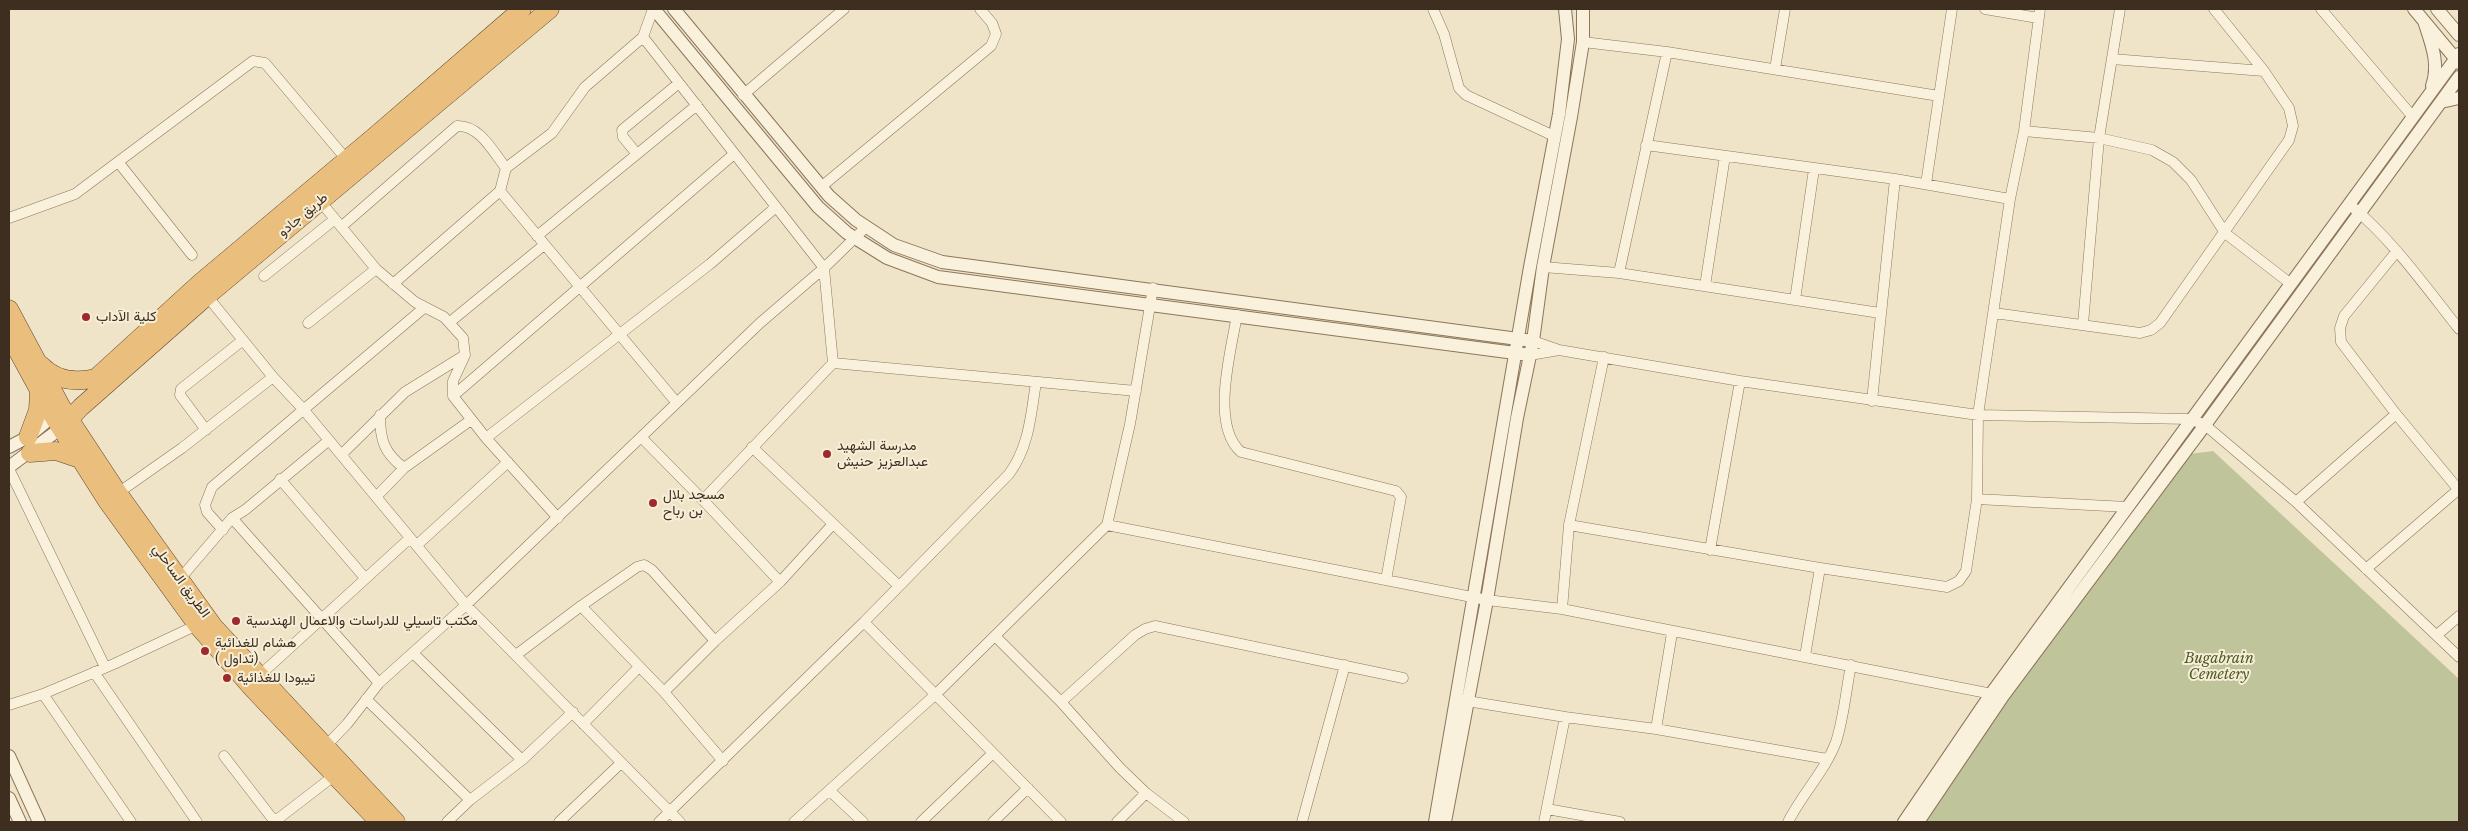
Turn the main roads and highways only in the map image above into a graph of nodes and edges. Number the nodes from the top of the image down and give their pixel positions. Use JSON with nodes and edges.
{"nodes":[{"id":1,"x":522,"y":9,"type":"edge"},
{"id":2,"x":550,"y":9,"type":"edge"},
{"id":3,"x":9,"y":309,"type":"edge"},
{"id":4,"x":9,"y":335,"type":"edge"},
{"id":5,"x":14,"y":358,"type":"edge"},
{"id":6,"x":36,"y":360,"type":"junction"},
{"id":7,"x":96,"y":378,"type":"junction"},
{"id":8,"x":39,"y":391,"type":"junction"},
{"id":9,"x":62,"y":418,"type":"junction"},
{"id":10,"x":80,"y":459,"type":"junction"},
{"id":11,"x":321,"y":750,"type":"junction"},
{"id":12,"x":379,"y":822,"type":"edge"},
{"id":13,"x":396,"y":822,"type":"edge"}],
"edges":[{"from":1,"to":7,"type":"highway","name":"طريق جادو"},
{"from":2,"to":9,"type":"highway","name":"طريق جادو"},
{"from":3,"to":6,"type":"highway","name":"الطريق الساحلي"},
{"from":4,"to":5,"type":"highway"},
{"from":5,"to":8,"type":"highway"},
{"from":6,"to":7,"type":"highway"},
{"from":6,"to":9,"type":"highway","name":"الطريق الساحلي"},
{"from":7,"to":9,"type":"highway","name":"طريق جادو"},
{"from":8,"to":9,"type":"highway"},
{"from":8,"to":10,"type":"highway"},
{"from":9,"to":10,"type":"highway","name":"الطريق الساحلي"},
{"from":9,"to":11,"type":"highway","name":"الطريق الساحلي"},
{"from":10,"to":11,"type":"highway","name":"الطريق الساحلي"},
{"from":11,"to":12,"type":"highway","name":"الطريق الساحلي"},
{"from":11,"to":13,"type":"highway","name":"الطريق الساحلي"}]}
